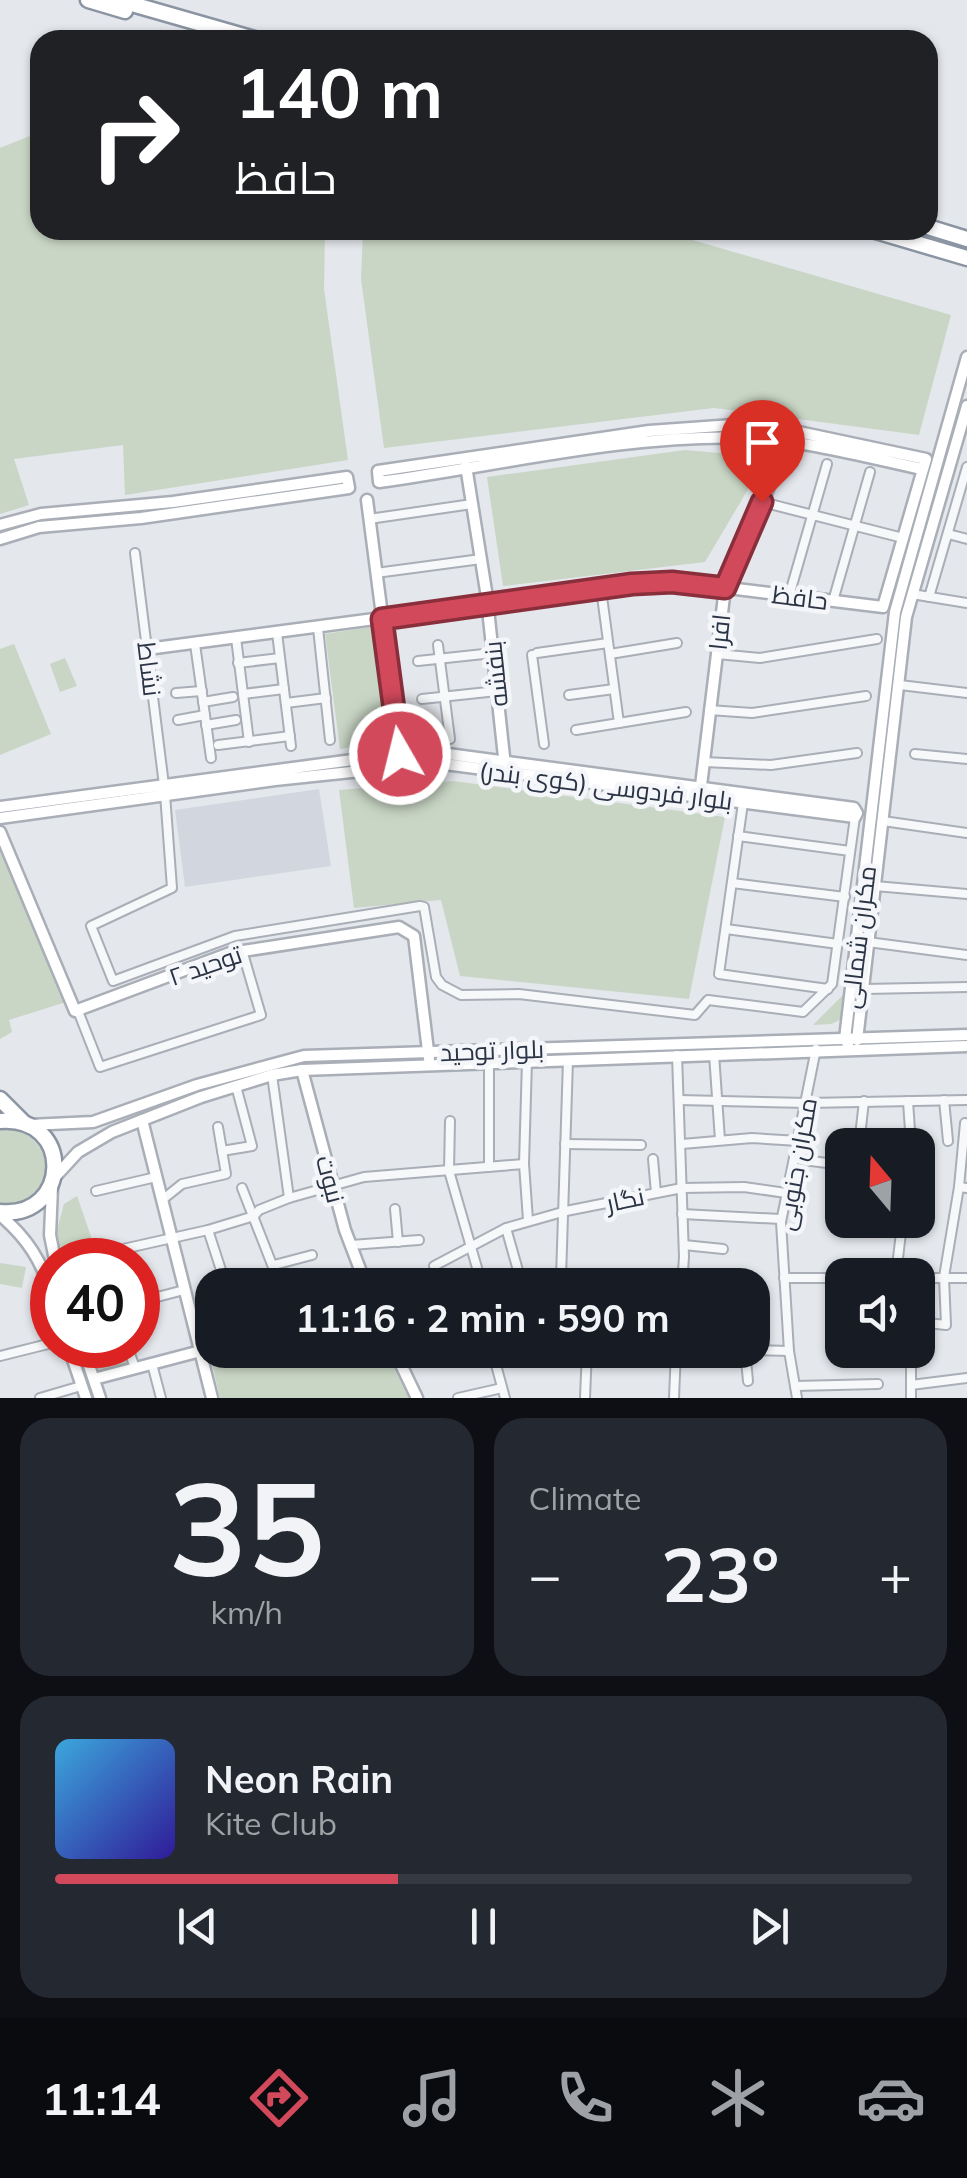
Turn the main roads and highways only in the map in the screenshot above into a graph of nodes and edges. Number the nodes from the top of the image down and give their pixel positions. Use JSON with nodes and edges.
{"nodes":[{"id":1,"x":88,"y":0,"type":"edge"},
{"id":2,"x":118,"y":0,"type":"edge"},
{"id":3,"x":192,"y":30,"type":"edge"},
{"id":4,"x":223,"y":30,"type":"edge"},
{"id":5,"x":938,"y":230,"type":"edge"},
{"id":6,"x":967,"y":239,"type":"edge"},
{"id":7,"x":906,"y":240,"type":"edge"},
{"id":8,"x":967,"y":258,"type":"edge"},
{"id":9,"x":0,"y":1099,"type":"edge"},
{"id":10,"x":0,"y":1121,"type":"edge"},
{"id":11,"x":26,"y":1124,"type":"junction"},
{"id":12,"x":0,"y":1213,"type":"edge"}],
"edges":[{"from":1,"to":3,"type":"highway"},
{"from":2,"to":4,"type":"highway"},
{"from":5,"to":6,"type":"highway"},
{"from":7,"to":8,"type":"highway"},
{"from":9,"to":11,"type":"highway"},
{"from":10,"to":11,"type":"highway"},
{"from":11,"to":12,"type":"highway"}]}
